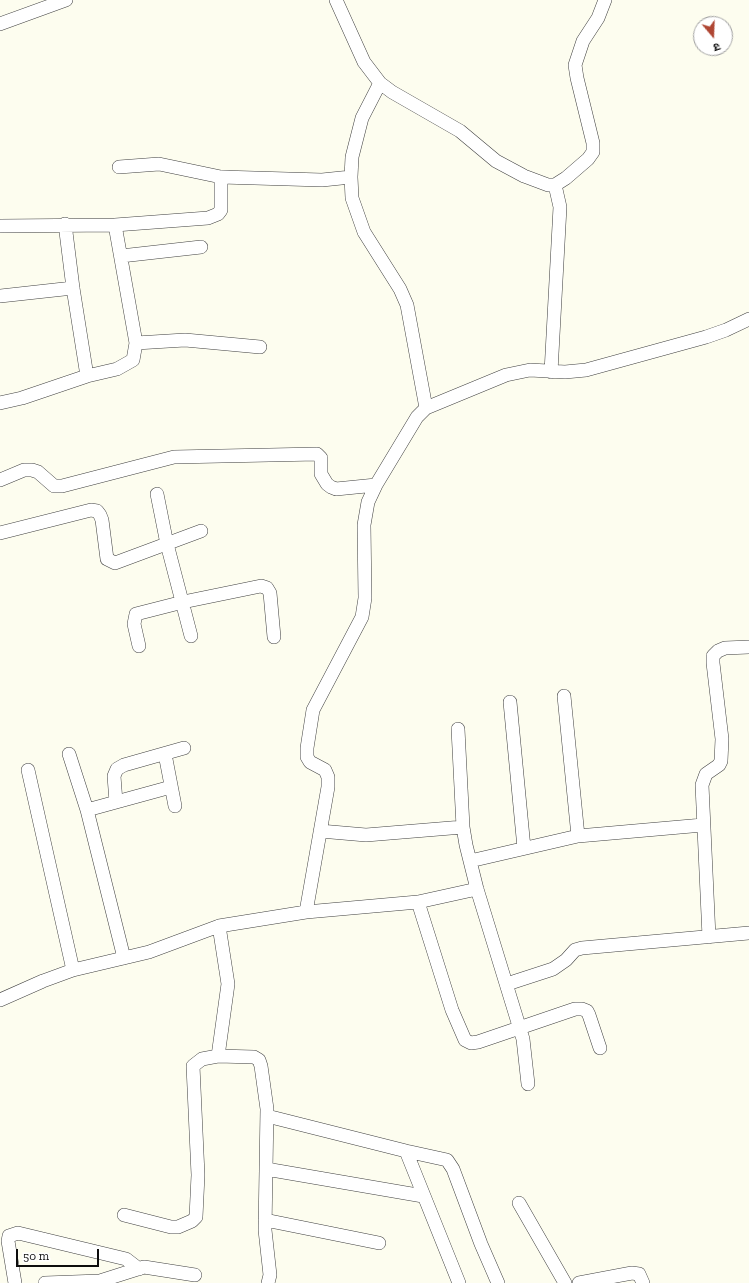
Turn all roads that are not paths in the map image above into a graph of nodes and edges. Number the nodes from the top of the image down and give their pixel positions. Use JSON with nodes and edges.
{"nodes":[{"id":1,"x":66,"y":0,"type":"edge"},
{"id":2,"x":336,"y":0,"type":"edge"},
{"id":3,"x":605,"y":0,"type":"edge"},
{"id":4,"x":0,"y":24,"type":"edge"},
{"id":5,"x":380,"y":83,"type":"junction"},
{"id":6,"x":120,"y":167,"type":"dead end"},
{"id":7,"x":221,"y":177,"type":"junction"},
{"id":8,"x":351,"y":177,"type":"junction"},
{"id":9,"x":555,"y":185,"type":"junction"},
{"id":10,"x":65,"y":224,"type":"junction"},
{"id":11,"x":115,"y":225,"type":"junction"},
{"id":12,"x":0,"y":226,"type":"edge"},
{"id":13,"x":202,"y":247,"type":"dead end"},
{"id":14,"x":121,"y":256,"type":"junction"},
{"id":15,"x":73,"y":288,"type":"junction"},
{"id":16,"x":0,"y":296,"type":"edge"},
{"id":17,"x":749,"y":319,"type":"edge"},
{"id":18,"x":136,"y":343,"type":"junction"},
{"id":19,"x":260,"y":348,"type":"dead end"},
{"id":20,"x":551,"y":372,"type":"junction"},
{"id":21,"x":88,"y":376,"type":"junction"},
{"id":22,"x":0,"y":403,"type":"edge"},
{"id":23,"x":426,"y":408,"type":"junction"},
{"id":24,"x":0,"y":480,"type":"edge"},
{"id":25,"x":376,"y":484,"type":"junction"},
{"id":26,"x":157,"y":494,"type":"dead end"},
{"id":27,"x":201,"y":531,"type":"dead end"},
{"id":28,"x":0,"y":533,"type":"edge"},
{"id":29,"x":167,"y":544,"type":"junction"},
{"id":30,"x":183,"y":602,"type":"junction"},
{"id":31,"x":191,"y":636,"type":"dead end"},
{"id":32,"x":274,"y":637,"type":"dead end"},
{"id":33,"x":139,"y":646,"type":"dead end"},
{"id":34,"x":749,"y":647,"type":"edge"},
{"id":35,"x":564,"y":696,"type":"dead end"},
{"id":36,"x":510,"y":702,"type":"dead end"},
{"id":37,"x":458,"y":728,"type":"dead end"},
{"id":38,"x":184,"y":748,"type":"dead end"},
{"id":39,"x":69,"y":754,"type":"dead end"},
{"id":40,"x":165,"y":754,"type":"junction"},
{"id":41,"x":28,"y":770,"type":"dead end"},
{"id":42,"x":171,"y":787,"type":"junction"},
{"id":43,"x":116,"y":802,"type":"junction"},
{"id":44,"x":175,"y":806,"type":"dead end"},
{"id":45,"x":87,"y":810,"type":"junction"},
{"id":46,"x":703,"y":826,"type":"junction"},
{"id":47,"x":463,"y":827,"type":"junction"},
{"id":48,"x":320,"y":831,"type":"junction"},
{"id":49,"x":578,"y":836,"type":"junction"},
{"id":50,"x":524,"y":848,"type":"junction"},
{"id":51,"x":470,"y":861,"type":"junction"},
{"id":52,"x":478,"y":889,"type":"junction"},
{"id":53,"x":418,"y":902,"type":"junction"},
{"id":54,"x":306,"y":912,"type":"junction"},
{"id":55,"x":219,"y":926,"type":"junction"},
{"id":56,"x":749,"y":933,"type":"edge"},
{"id":57,"x":709,"y":937,"type":"junction"},
{"id":58,"x":124,"y":958,"type":"junction"},
{"id":59,"x":73,"y":970,"type":"junction"},
{"id":60,"x":507,"y":984,"type":"junction"},
{"id":61,"x":0,"y":1000,"type":"edge"},
{"id":62,"x":520,"y":1027,"type":"junction"},
{"id":63,"x":600,"y":1048,"type":"dead end"},
{"id":64,"x":218,"y":1056,"type":"junction"},
{"id":65,"x":528,"y":1084,"type":"dead end"},
{"id":66,"x":267,"y":1116,"type":"junction"},
{"id":67,"x":406,"y":1151,"type":"junction"},
{"id":68,"x":266,"y":1169,"type":"junction"},
{"id":69,"x":422,"y":1196,"type":"junction"},
{"id":70,"x":519,"y":1203,"type":"dead end"},
{"id":71,"x":124,"y":1215,"type":"dead end"},
{"id":72,"x":265,"y":1220,"type":"junction"},
{"id":73,"x":379,"y":1243,"type":"dead end"},
{"id":74,"x":139,"y":1269,"type":"junction"},
{"id":75,"x":195,"y":1275,"type":"dead end"},
{"id":76,"x":15,"y":1283,"type":"edge"},
{"id":77,"x":45,"y":1283,"type":"edge"},
{"id":78,"x":268,"y":1283,"type":"edge"},
{"id":79,"x":458,"y":1283,"type":"edge"},
{"id":80,"x":498,"y":1283,"type":"edge"},
{"id":81,"x":565,"y":1283,"type":"edge"},
{"id":82,"x":579,"y":1283,"type":"edge"},
{"id":83,"x":643,"y":1283,"type":"edge"}],
"edges":[{"from":1,"to":4,"type":"street"},
{"from":2,"to":5,"type":"street"},
{"from":3,"to":9,"type":"street"},
{"from":5,"to":8,"type":"street"},
{"from":5,"to":9,"type":"street"},
{"from":6,"to":7,"type":"street"},
{"from":7,"to":8,"type":"street"},
{"from":7,"to":11,"type":"street"},
{"from":8,"to":23,"type":"street"},
{"from":9,"to":20,"type":"street"},
{"from":10,"to":11,"type":"street"},
{"from":10,"to":12,"type":"street"},
{"from":10,"to":15,"type":"street"},
{"from":11,"to":14,"type":"street"},
{"from":13,"to":14,"type":"street"},
{"from":14,"to":18,"type":"street"},
{"from":15,"to":16,"type":"street"},
{"from":15,"to":21,"type":"street"},
{"from":17,"to":20,"type":"street"},
{"from":18,"to":19,"type":"street"},
{"from":18,"to":21,"type":"street"},
{"from":20,"to":23,"type":"street"},
{"from":21,"to":22,"type":"street"},
{"from":23,"to":25,"type":"street"},
{"from":24,"to":25,"type":"street"},
{"from":25,"to":48,"type":"street"},
{"from":26,"to":29,"type":"street"},
{"from":27,"to":29,"type":"street"},
{"from":28,"to":29,"type":"street"},
{"from":29,"to":30,"type":"street"},
{"from":30,"to":31,"type":"street"},
{"from":30,"to":32,"type":"street"},
{"from":30,"to":33,"type":"street"},
{"from":34,"to":46,"type":"street"},
{"from":35,"to":49,"type":"street"},
{"from":36,"to":50,"type":"street"},
{"from":37,"to":47,"type":"street"},
{"from":38,"to":40,"type":"street"},
{"from":39,"to":45,"type":"street"},
{"from":40,"to":42,"type":"street"},
{"from":40,"to":43,"type":"street"},
{"from":41,"to":59,"type":"street"},
{"from":42,"to":43,"type":"street"},
{"from":42,"to":44,"type":"street"},
{"from":43,"to":45,"type":"street"},
{"from":45,"to":58,"type":"street"},
{"from":46,"to":49,"type":"street"},
{"from":46,"to":57,"type":"street"},
{"from":47,"to":48,"type":"street"},
{"from":47,"to":51,"type":"street"},
{"from":48,"to":54,"type":"street"},
{"from":49,"to":50,"type":"street"},
{"from":50,"to":51,"type":"street"},
{"from":51,"to":52,"type":"street"},
{"from":52,"to":53,"type":"street"},
{"from":52,"to":60,"type":"street"},
{"from":53,"to":54,"type":"street"},
{"from":53,"to":62,"type":"street"},
{"from":54,"to":55,"type":"street"},
{"from":55,"to":58,"type":"street"},
{"from":55,"to":64,"type":"street"},
{"from":56,"to":57,"type":"street"},
{"from":57,"to":60,"type":"street"},
{"from":58,"to":59,"type":"street"},
{"from":59,"to":61,"type":"street"},
{"from":60,"to":62,"type":"street"},
{"from":62,"to":63,"type":"street"},
{"from":62,"to":65,"type":"street"},
{"from":64,"to":66,"type":"street"},
{"from":64,"to":71,"type":"street"},
{"from":66,"to":67,"type":"street"},
{"from":66,"to":68,"type":"street"},
{"from":67,"to":69,"type":"street"},
{"from":67,"to":80,"type":"street"},
{"from":68,"to":69,"type":"street"},
{"from":68,"to":72,"type":"street"},
{"from":69,"to":79,"type":"street"},
{"from":70,"to":81,"type":"street"},
{"from":72,"to":73,"type":"street"},
{"from":72,"to":78,"type":"street"},
{"from":74,"to":75,"type":"street"},
{"from":74,"to":76,"type":"street"},
{"from":74,"to":77,"type":"street"},
{"from":82,"to":83,"type":"street"}]}
